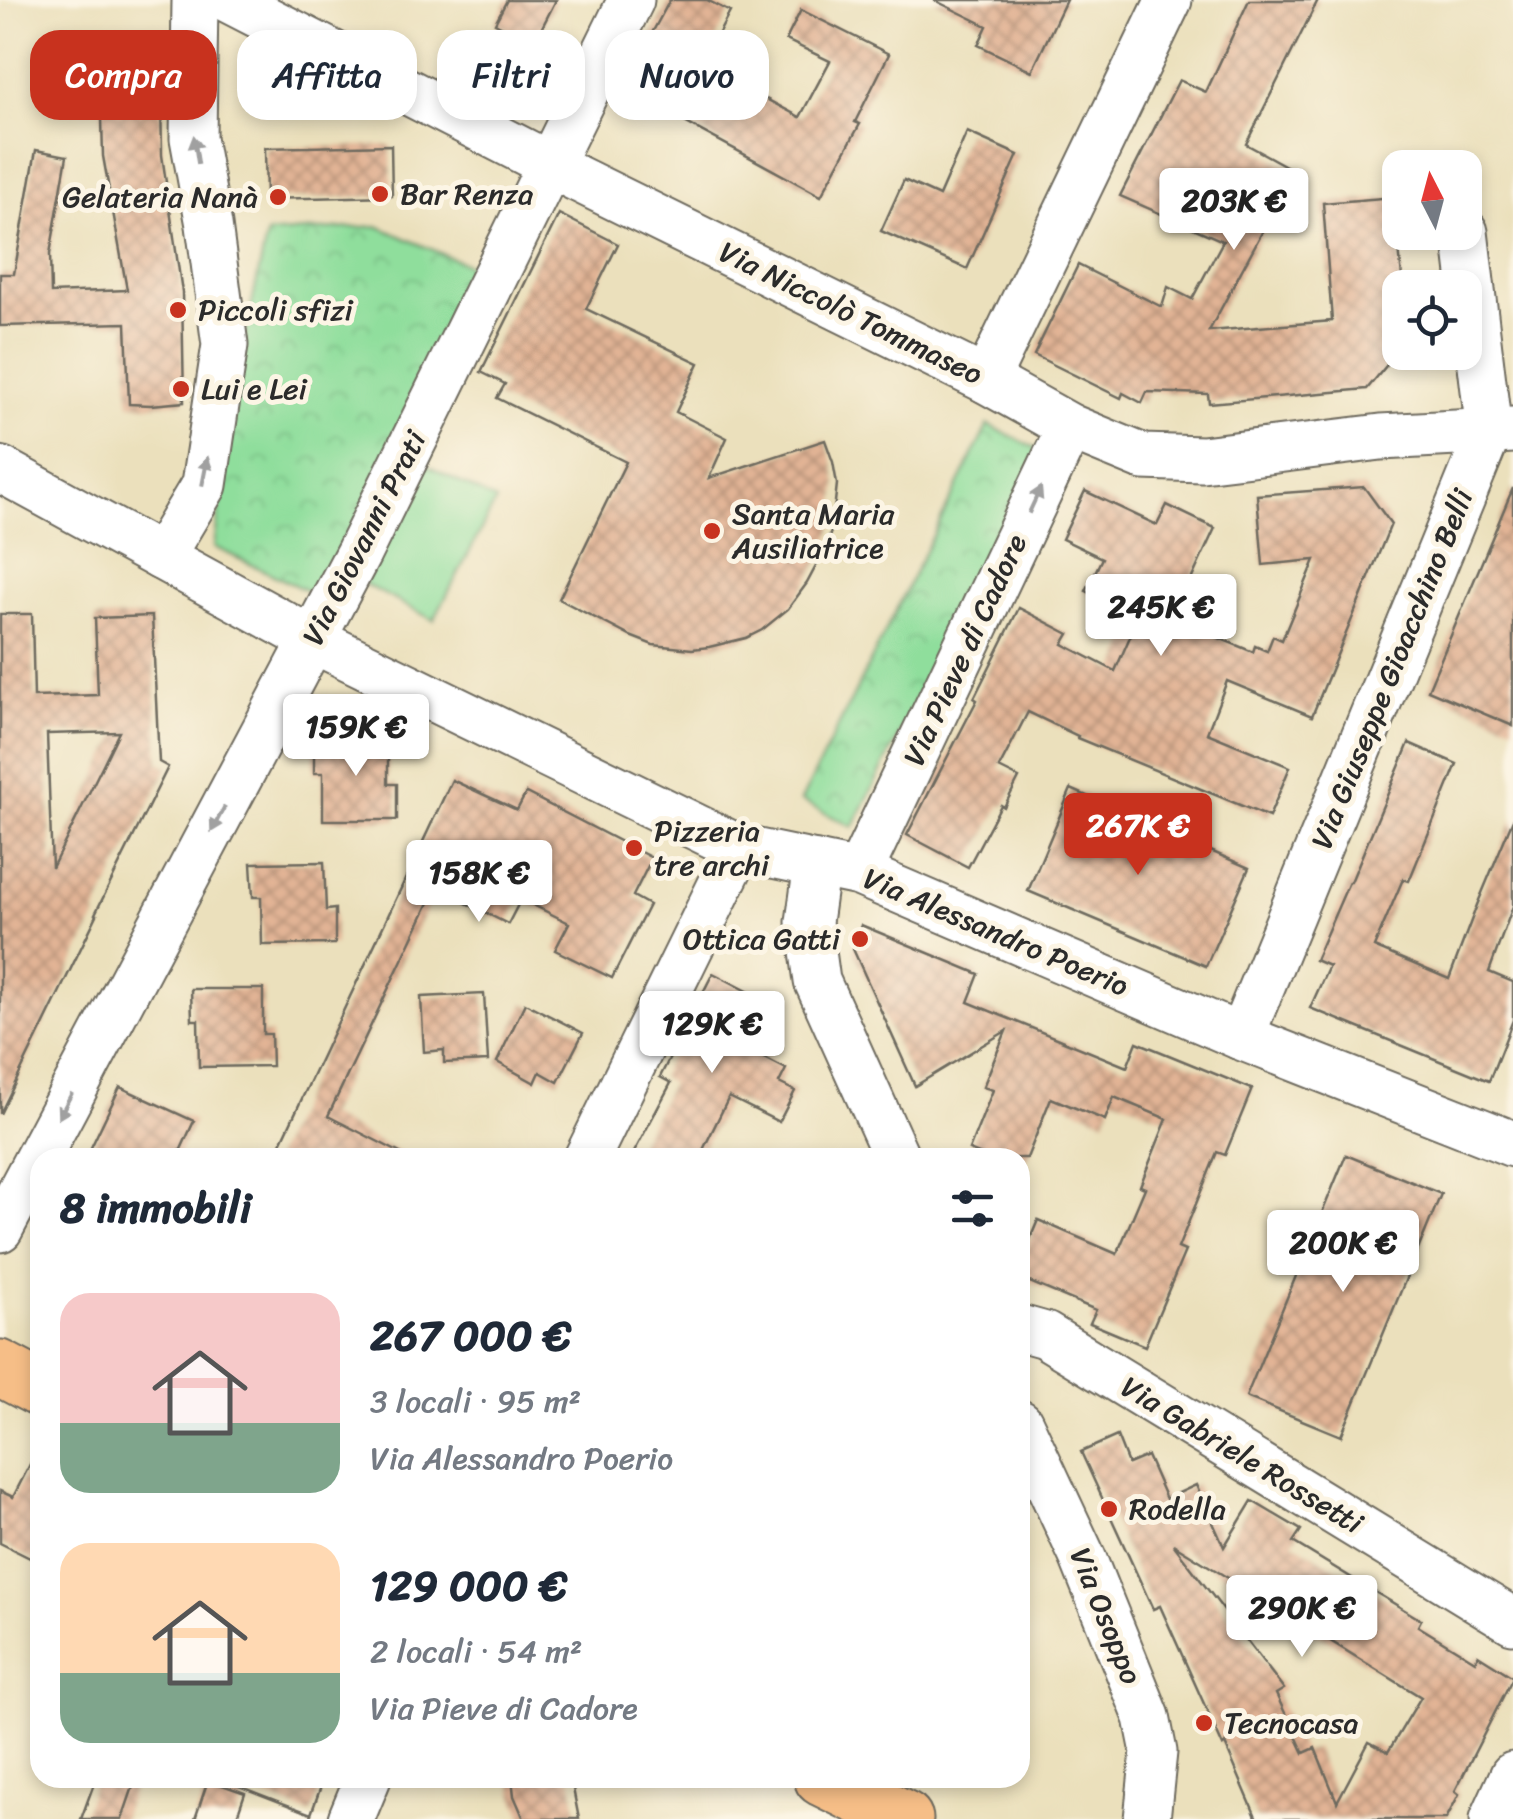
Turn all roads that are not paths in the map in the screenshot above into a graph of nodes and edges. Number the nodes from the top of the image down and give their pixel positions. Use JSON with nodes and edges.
{"nodes":[{"id":1,"x":195,"y":0,"type":"edge"},
{"id":2,"x":228,"y":0,"type":"edge"},
{"id":3,"x":631,"y":0,"type":"edge"},
{"id":4,"x":1168,"y":0,"type":"edge"},
{"id":5,"x":551,"y":165,"type":"junction"},
{"id":6,"x":1468,"y":250,"type":"edge"},
{"id":7,"x":986,"y":380,"type":"junction"},
{"id":8,"x":1070,"y":427,"type":"junction"},
{"id":9,"x":1501,"y":431,"type":"edge"},
{"id":10,"x":0,"y":469,"type":"edge"},
{"id":11,"x":161,"y":556,"type":"junction"},
{"id":12,"x":313,"y":640,"type":"junction"},
{"id":13,"x":739,"y":848,"type":"junction"},
{"id":14,"x":838,"y":868,"type":"junction"},
{"id":15,"x":1242,"y":1036,"type":"junction"},
{"id":16,"x":1513,"y":1144,"type":"edge"},
{"id":17,"x":43,"y":1148,"type":"edge"},
{"id":18,"x":592,"y":1148,"type":"edge"},
{"id":19,"x":893,"y":1148,"type":"edge"},
{"id":20,"x":30,"y":1172,"type":"edge"},
{"id":21,"x":0,"y":1228,"type":"edge"},
{"id":22,"x":1030,"y":1331,"type":"edge"},
{"id":23,"x":0,"y":1368,"type":"edge"},
{"id":24,"x":30,"y":1384,"type":"edge"},
{"id":25,"x":1030,"y":1445,"type":"edge"},
{"id":26,"x":1513,"y":1620,"type":"edge"},
{"id":27,"x":1513,"y":1775,"type":"edge"},
{"id":28,"x":364,"y":1788,"type":"edge"},
{"id":29,"x":842,"y":1788,"type":"edge"},
{"id":30,"x":351,"y":1819,"type":"edge"},
{"id":31,"x":904,"y":1819,"type":"edge"},
{"id":32,"x":1147,"y":1819,"type":"edge"},
{"id":33,"x":1492,"y":1819,"type":"edge"}],
"edges":[{"from":11,"to":1,"type":"street","one_way":true},
{"from":2,"to":5,"type":"street","name":"Via Niccolò Tommaseo"},
{"from":3,"to":5,"type":"street","name":"Via Giovanni Prati"},
{"from":4,"to":7,"type":"street"},
{"from":5,"to":7,"type":"street","name":"Via Niccolò Tommaseo"},
{"from":5,"to":12,"type":"street","name":"Via Giovanni Prati"},
{"from":6,"to":9,"type":"street","name":"Via Giuseppe Gioacchino Belli"},
{"from":7,"to":8,"type":"street","name":"Via Niccolò Tommaseo"},
{"from":8,"to":9,"type":"street","name":"Via Niccolò Tommaseo"},
{"from":14,"to":8,"type":"street","name":"Via Pieve di Cadore","one_way":true},
{"from":9,"to":15,"type":"street","name":"Via Giuseppe Gioacchino Belli"},
{"from":10,"to":11,"type":"street","name":"Via Alessandro Poerio"},
{"from":11,"to":12,"type":"street","name":"Via Alessandro Poerio"},
{"from":12,"to":13,"type":"street","name":"Via Alessandro Poerio"},
{"from":12,"to":17,"type":"street","name":"Via Giovanni Prati","one_way":true},
{"from":13,"to":14,"type":"street","name":"Via Alessandro Poerio"},
{"from":13,"to":18,"type":"street"},
{"from":14,"to":15,"type":"street","name":"Via Alessandro Poerio"},
{"from":14,"to":19,"type":"street"},
{"from":15,"to":16,"type":"street","name":"Via Alessandro Poerio"},
{"from":20,"to":21,"type":"street","name":"Via Giovanni Prati","one_way":true},
{"from":22,"to":26,"type":"street","name":"Via Gabriele Rossetti"},
{"from":23,"to":24,"type":"main road"},
{"from":25,"to":32,"type":"street","name":"Via Osoppo"},
{"from":27,"to":33,"type":"street"},
{"from":28,"to":30,"type":"street"},
{"from":29,"to":31,"type":"main road"}]}
